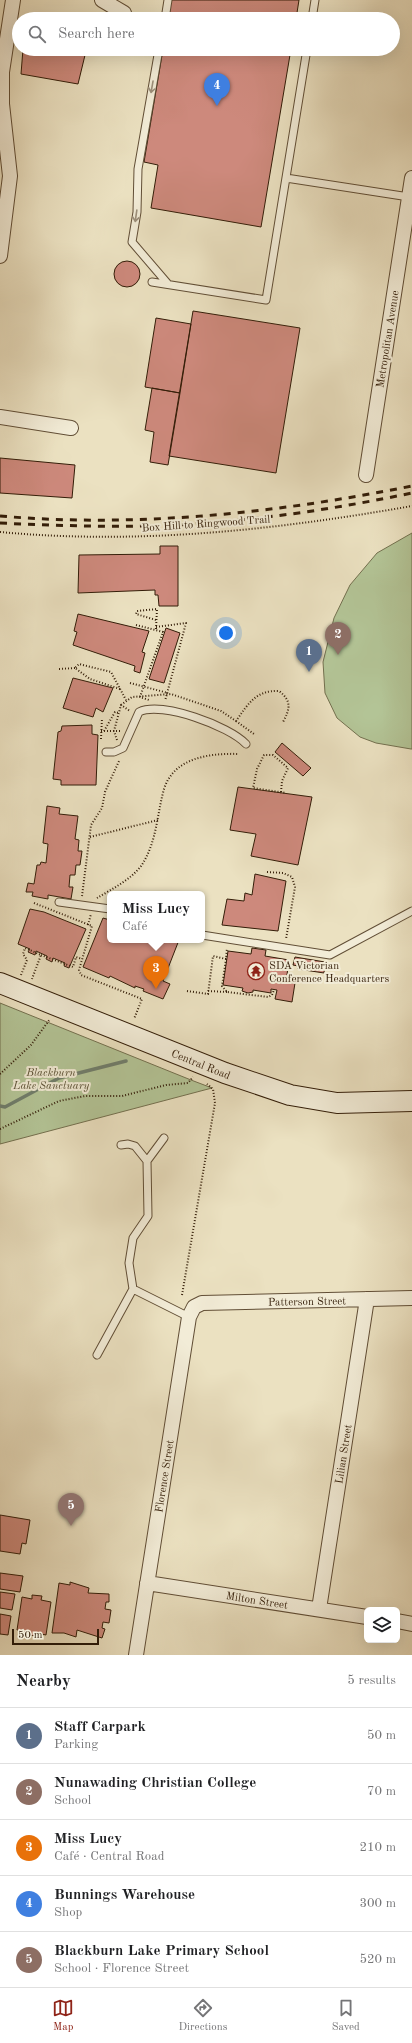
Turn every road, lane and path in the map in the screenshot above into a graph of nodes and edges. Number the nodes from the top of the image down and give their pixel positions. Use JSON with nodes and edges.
{"nodes":[{"id":1,"x":13,"y":0,"type":"edge"},
{"id":2,"x":102,"y":0,"type":"edge"},
{"id":3,"x":168,"y":0,"type":"edge"},
{"id":4,"x":315,"y":0,"type":"edge"},
{"id":5,"x":122,"y":12,"type":"edge"},
{"id":6,"x":165,"y":12,"type":"edge"},
{"id":7,"x":313,"y":12,"type":"edge"},
{"id":8,"x":158,"y":56,"type":"edge"},
{"id":9,"x":306,"y":56,"type":"edge"},
{"id":10,"x":286,"y":178,"type":"junction"},
{"id":11,"x":412,"y":178,"type":"edge"},
{"id":12,"x":409,"y":197,"type":"junction"},
{"id":13,"x":0,"y":256,"type":"edge"},
{"id":14,"x":152,"y":282,"type":"dead end"},
{"id":15,"x":168,"y":284,"type":"junction"},
{"id":16,"x":0,"y":417,"type":"edge"},
{"id":17,"x":71,"y":428,"type":"dead end"},
{"id":18,"x":366,"y":475,"type":"dead end"},
{"id":19,"x":412,"y":506,"type":"edge"},
{"id":20,"x":0,"y":532,"type":"edge"},
{"id":21,"x":156,"y":620,"type":"junction"},
{"id":22,"x":136,"y":625,"type":"dead end"},
{"id":23,"x":156,"y":628,"type":"junction"},
{"id":24,"x":75,"y":668,"type":"junction"},
{"id":25,"x":59,"y":669,"type":"dead end"},
{"id":26,"x":130,"y":683,"type":"dead end"},
{"id":27,"x":144,"y":687,"type":"junction"},
{"id":28,"x":120,"y":689,"type":"junction"},
{"id":29,"x":166,"y":694,"type":"junction"},
{"id":30,"x":141,"y":696,"type":"junction"},
{"id":31,"x":126,"y":700,"type":"junction"},
{"id":32,"x":152,"y":700,"type":"dead end"},
{"id":33,"x":121,"y":705,"type":"junction"},
{"id":34,"x":119,"y":713,"type":"junction"},
{"id":35,"x":137,"y":716,"type":"junction"},
{"id":36,"x":102,"y":718,"type":"dead end"},
{"id":37,"x":236,"y":721,"type":"junction"},
{"id":38,"x":284,"y":722,"type":"dead end"},
{"id":39,"x":103,"y":731,"type":"junction"},
{"id":40,"x":114,"y":731,"type":"junction"},
{"id":41,"x":131,"y":731,"type":"junction"},
{"id":42,"x":254,"y":734,"type":"dead end"},
{"id":43,"x":100,"y":739,"type":"dead end"},
{"id":44,"x":246,"y":744,"type":"dead end"},
{"id":45,"x":120,"y":750,"type":"junction"},
{"id":46,"x":106,"y":752,"type":"dead end"},
{"id":47,"x":239,"y":754,"type":"dead end"},
{"id":48,"x":281,"y":792,"type":"junction"},
{"id":49,"x":286,"y":793,"type":"dead end"},
{"id":50,"x":158,"y":820,"type":"junction"},
{"id":51,"x":90,"y":837,"type":"junction"},
{"id":52,"x":267,"y":872,"type":"dead end"},
{"id":53,"x":110,"y":891,"type":"edge"},
{"id":54,"x":107,"y":893,"type":"edge"},
{"id":55,"x":59,"y":902,"type":"dead end"},
{"id":56,"x":34,"y":903,"type":"dead end"},
{"id":57,"x":94,"y":903,"type":"junction"},
{"id":58,"x":107,"y":908,"type":"edge"},
{"id":59,"x":412,"y":911,"type":"edge"},
{"id":60,"x":88,"y":925,"type":"junction"},
{"id":61,"x":205,"y":935,"type":"edge"},
{"id":62,"x":229,"y":939,"type":"junction"},
{"id":63,"x":285,"y":948,"type":"junction"},
{"id":64,"x":41,"y":955,"type":"junction"},
{"id":65,"x":82,"y":959,"type":"junction"},
{"id":66,"x":226,"y":959,"type":"junction"},
{"id":67,"x":21,"y":975,"type":"dead end"},
{"id":68,"x":32,"y":979,"type":"dead end"},
{"id":69,"x":0,"y":983,"type":"edge"},
{"id":70,"x":274,"y":990,"type":"dead end"},
{"id":71,"x":187,"y":991,"type":"dead end"},
{"id":72,"x":208,"y":991,"type":"junction"},
{"id":73,"x":227,"y":992,"type":"junction"},
{"id":74,"x":54,"y":1005,"type":"junction"},
{"id":75,"x":134,"y":1019,"type":"dead end"},
{"id":76,"x":197,"y":1068,"type":"junction"},
{"id":77,"x":0,"y":1074,"type":"edge"},
{"id":78,"x":412,"y":1101,"type":"edge"},
{"id":79,"x":0,"y":1129,"type":"edge"},
{"id":80,"x":164,"y":1138,"type":"dead end"},
{"id":81,"x":121,"y":1145,"type":"dead end"},
{"id":82,"x":147,"y":1161,"type":"junction"},
{"id":83,"x":133,"y":1289,"type":"junction"},
{"id":84,"x":182,"y":1295,"type":"dead end"},
{"id":85,"x":412,"y":1298,"type":"edge"},
{"id":86,"x":367,"y":1299,"type":"junction"},
{"id":87,"x":189,"y":1317,"type":"junction"},
{"id":88,"x":97,"y":1355,"type":"dead end"},
{"id":89,"x":147,"y":1582,"type":"junction"},
{"id":90,"x":319,"y":1609,"type":"junction"},
{"id":91,"x":364,"y":1616,"type":"edge"},
{"id":92,"x":400,"y":1622,"type":"edge"},
{"id":93,"x":412,"y":1624,"type":"edge"},
{"id":94,"x":136,"y":1655,"type":"edge"}],
"edges":[{"from":1,"to":13,"type":"street"},
{"from":2,"to":5,"type":"street"},
{"from":3,"to":6,"type":"lane"},
{"from":4,"to":7,"type":"lane"},
{"from":8,"to":15,"type":"lane","one_way":true},
{"from":9,"to":10,"type":"lane"},
{"from":10,"to":12,"type":"lane"},
{"from":10,"to":15,"type":"lane"},
{"from":11,"to":12,"type":"street","name":"Metropolitan Avenue"},
{"from":12,"to":18,"type":"street","name":"Metropolitan Avenue"},
{"from":14,"to":15,"type":"lane"},
{"from":16,"to":17,"type":"street"},
{"from":19,"to":20,"type":"path","name":"Box Hill to Ringwood Trail"},
{"from":21,"to":21,"type":"path"},
{"from":21,"to":23,"type":"path"},
{"from":22,"to":23,"type":"path"},
{"from":23,"to":27,"type":"path"},
{"from":23,"to":29,"type":"path"},
{"from":24,"to":25,"type":"path"},
{"from":24,"to":28,"type":"path"},
{"from":24,"to":28,"type":"path"},
{"from":26,"to":27,"type":"path"},
{"from":27,"to":29,"type":"path"},
{"from":27,"to":30,"type":"path"},
{"from":28,"to":31,"type":"path"},
{"from":29,"to":30,"type":"path"},
{"from":29,"to":37,"type":"path"},
{"from":30,"to":31,"type":"path"},
{"from":30,"to":32,"type":"path"},
{"from":31,"to":33,"type":"path"},
{"from":33,"to":34,"type":"path"},
{"from":33,"to":35,"type":"path"},
{"from":34,"to":39,"type":"path"},
{"from":34,"to":40,"type":"path"},
{"from":35,"to":41,"type":"lane"},
{"from":35,"to":44,"type":"lane"},
{"from":36,"to":39,"type":"path"},
{"from":37,"to":38,"type":"path"},
{"from":37,"to":42,"type":"path"},
{"from":39,"to":40,"type":"path"},
{"from":39,"to":43,"type":"path"},
{"from":40,"to":41,"type":"path"},
{"from":41,"to":45,"type":"lane"},
{"from":45,"to":46,"type":"lane"},
{"from":45,"to":51,"type":"path"},
{"from":47,"to":50,"type":"path"},
{"from":48,"to":48,"type":"path"},
{"from":48,"to":49,"type":"path"},
{"from":50,"to":51,"type":"path"},
{"from":50,"to":53,"type":"path"},
{"from":51,"to":57,"type":"path"},
{"from":52,"to":63,"type":"path"},
{"from":54,"to":57,"type":"path"},
{"from":55,"to":57,"type":"lane"},
{"from":56,"to":60,"type":"path"},
{"from":57,"to":58,"type":"lane"},
{"from":57,"to":60,"type":"path"},
{"from":59,"to":63,"type":"lane"},
{"from":60,"to":65,"type":"path"},
{"from":61,"to":62,"type":"lane"},
{"from":62,"to":63,"type":"lane"},
{"from":62,"to":66,"type":"path"},
{"from":64,"to":65,"type":"path"},
{"from":64,"to":67,"type":"path"},
{"from":64,"to":68,"type":"path"},
{"from":65,"to":75,"type":"path"},
{"from":66,"to":72,"type":"path"},
{"from":66,"to":73,"type":"path"},
{"from":69,"to":74,"type":"street","name":"Central Road"},
{"from":70,"to":73,"type":"path"},
{"from":71,"to":72,"type":"path"},
{"from":72,"to":73,"type":"path"},
{"from":74,"to":76,"type":"street","name":"Central Road"},
{"from":74,"to":77,"type":"path"},
{"from":76,"to":78,"type":"street","name":"Central Road"},
{"from":76,"to":79,"type":"path"},
{"from":76,"to":84,"type":"path"},
{"from":80,"to":82,"type":"lane"},
{"from":81,"to":82,"type":"lane"},
{"from":82,"to":83,"type":"lane"},
{"from":83,"to":87,"type":"lane"},
{"from":83,"to":88,"type":"lane"},
{"from":85,"to":86,"type":"street","name":"Patterson Street"},
{"from":86,"to":87,"type":"street","name":"Patterson Street"},
{"from":86,"to":90,"type":"street","name":"Lilian Street"},
{"from":87,"to":89,"type":"street","name":"Florence Street"},
{"from":89,"to":90,"type":"street","name":"Milton Street"},
{"from":89,"to":94,"type":"street","name":"Florence Street"},
{"from":90,"to":91,"type":"street","name":"Milton Street"},
{"from":92,"to":93,"type":"street"}]}
